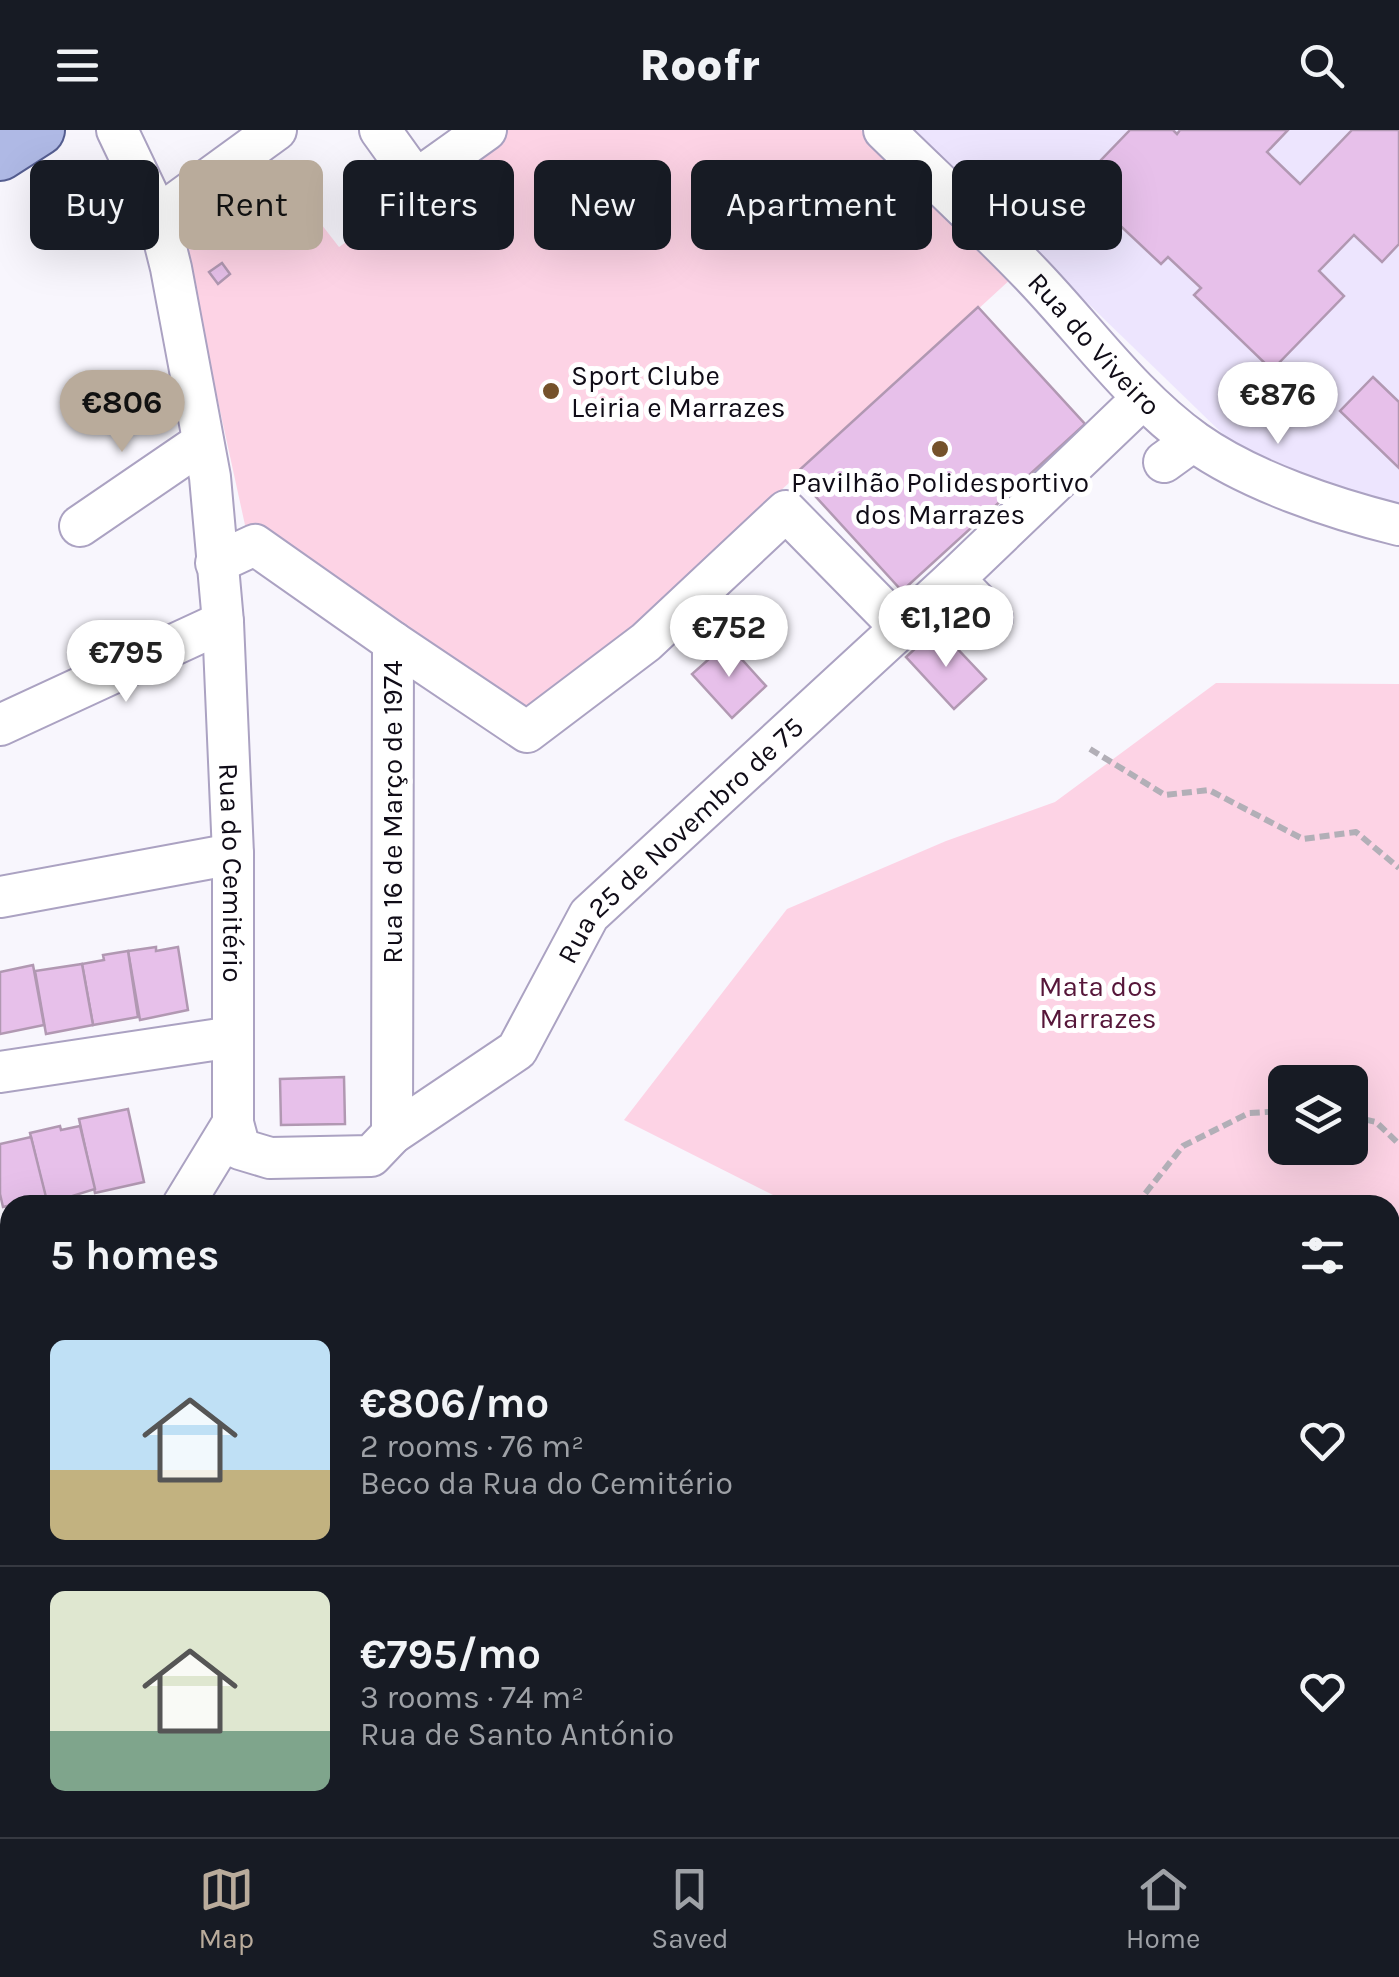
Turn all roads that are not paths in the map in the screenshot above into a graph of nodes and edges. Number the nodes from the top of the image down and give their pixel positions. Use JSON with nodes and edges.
{"nodes":[{"id":1,"x":39,"y":130,"type":"edge"},
{"id":2,"x":117,"y":130,"type":"edge"},
{"id":3,"x":276,"y":130,"type":"edge"},
{"id":4,"x":380,"y":130,"type":"edge"},
{"id":5,"x":486,"y":130,"type":"edge"},
{"id":6,"x":884,"y":130,"type":"edge"},
{"id":7,"x":0,"y":155,"type":"edge"},
{"id":8,"x":131,"y":160,"type":"edge"},
{"id":9,"x":159,"y":215,"type":"edge"},
{"id":10,"x":159,"y":220,"type":"edge"},
{"id":11,"x":1143,"y":398,"type":"junction"},
{"id":12,"x":203,"y":442,"type":"junction"},
{"id":13,"x":1399,"y":525,"type":"edge"},
{"id":14,"x":80,"y":526,"type":"dead end"},
{"id":15,"x":216,"y":563,"type":"junction"},
{"id":16,"x":954,"y":579,"type":"junction"},
{"id":17,"x":992,"y":618,"type":"dead end"},
{"id":18,"x":223,"y":622,"type":"junction"},
{"id":19,"x":901,"y":628,"type":"junction"},
{"id":20,"x":393,"y":642,"type":"junction"},
{"id":21,"x":0,"y":725,"type":"edge"},
{"id":22,"x":232,"y":854,"type":"junction"},
{"id":23,"x":0,"y":896,"type":"edge"},
{"id":24,"x":232,"y":1036,"type":"junction"},
{"id":25,"x":0,"y":1072,"type":"edge"},
{"id":26,"x":392,"y":1134,"type":"junction"},
{"id":27,"x":236,"y":1136,"type":"junction"},
{"id":28,"x":191,"y":1195,"type":"edge"}],
"edges":[{"from":1,"to":7,"type":"main road"},
{"from":2,"to":8,"type":"street","name":"Rua do Cemitério"},
{"from":3,"to":9,"type":"street"},
{"from":4,"to":5,"type":"street"},
{"from":6,"to":11,"type":"street","name":"Rua do Viveiro"},
{"from":10,"to":12,"type":"street","name":"Rua do Cemitério"},
{"from":11,"to":13,"type":"street","name":"Rua do Viveiro"},
{"from":11,"to":16,"type":"street","name":"Rua 25 de Novembro de 75"},
{"from":12,"to":14,"type":"street"},
{"from":12,"to":15,"type":"street","name":"Rua do Cemitério"},
{"from":15,"to":18,"type":"street","name":"Rua do Cemitério"},
{"from":15,"to":20,"type":"street","name":"Rua 16 de Março de 1974"},
{"from":16,"to":17,"type":"street"},
{"from":16,"to":19,"type":"street","name":"Rua 25 de Novembro de 75"},
{"from":18,"to":21,"type":"street"},
{"from":18,"to":22,"type":"street","name":"Rua do Cemitério"},
{"from":19,"to":20,"type":"street"},
{"from":19,"to":26,"type":"street","name":"Rua 25 de Novembro de 75"},
{"from":20,"to":26,"type":"street","name":"Rua 16 de Março de 1974"},
{"from":22,"to":23,"type":"street"},
{"from":22,"to":24,"type":"street","name":"Rua do Cemitério"},
{"from":24,"to":25,"type":"street"},
{"from":24,"to":27,"type":"street","name":"Rua do Cemitério"},
{"from":26,"to":27,"type":"street","name":"Rua 25 de Novembro de 75"},
{"from":27,"to":28,"type":"street"}]}
